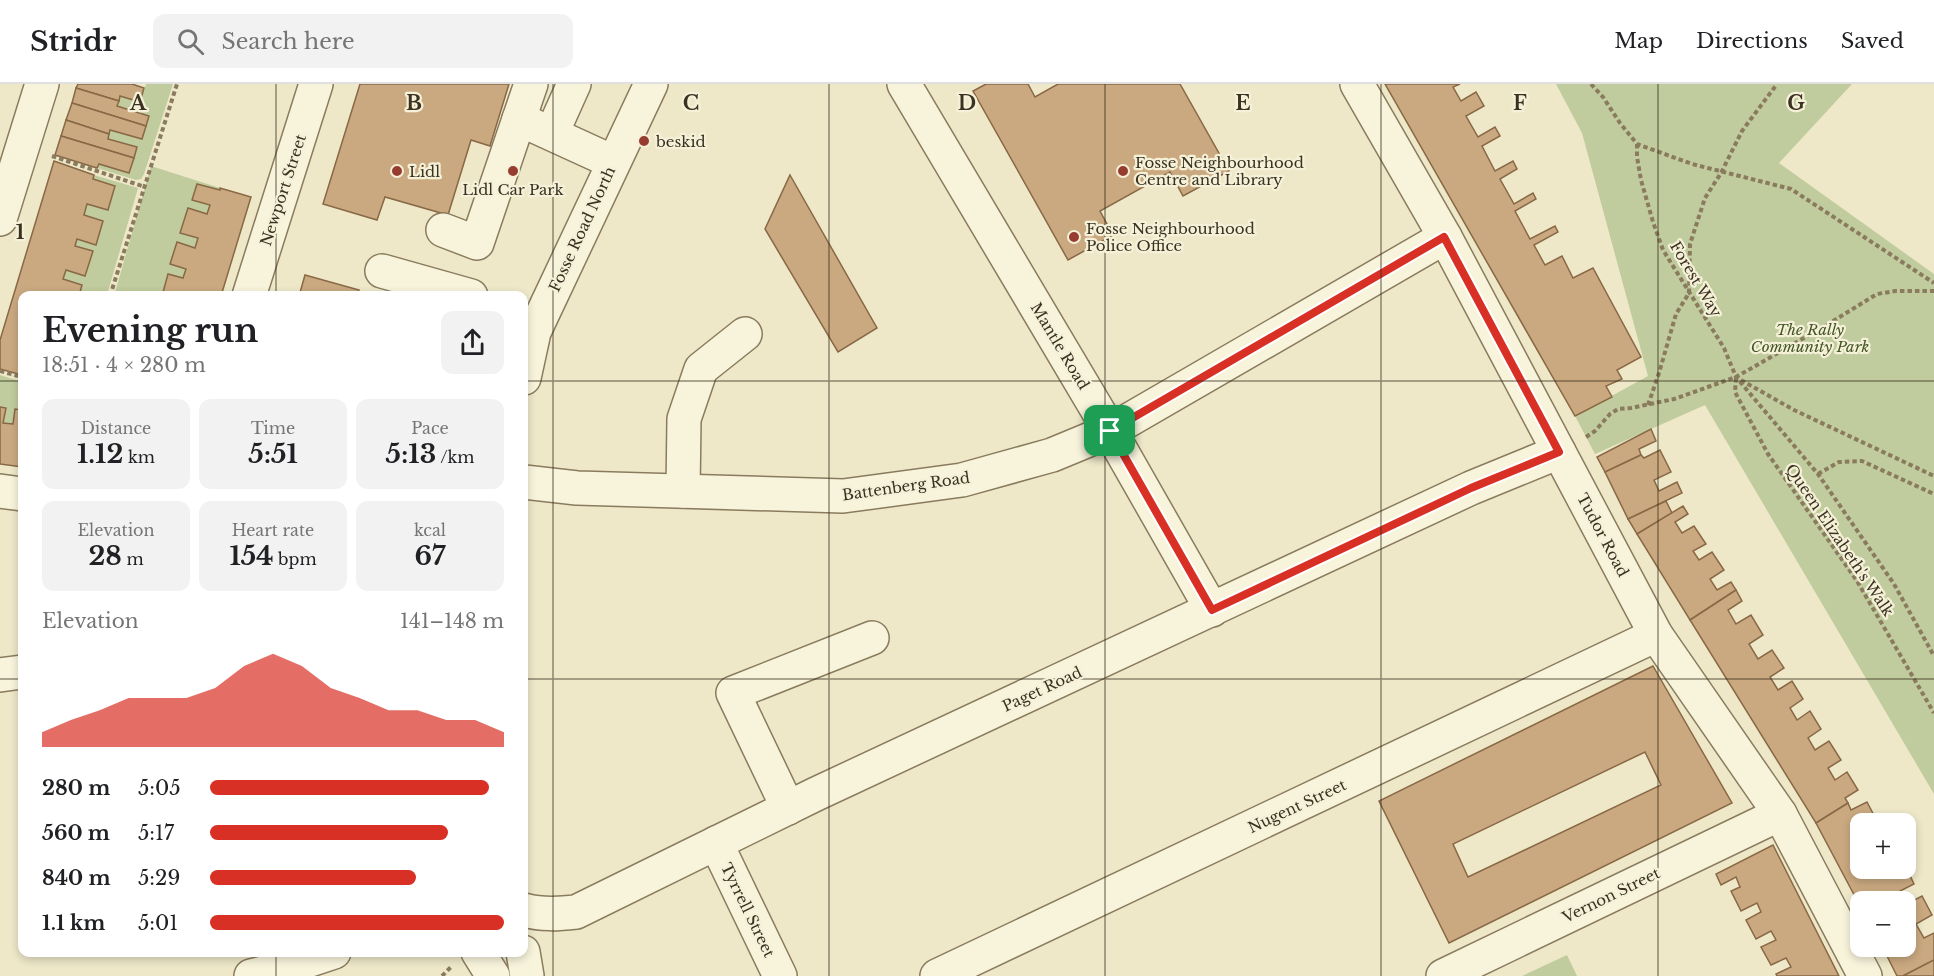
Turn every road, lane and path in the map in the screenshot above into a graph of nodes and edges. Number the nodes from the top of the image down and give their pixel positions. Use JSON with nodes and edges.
{"nodes":[{"id":1,"x":42,"y":84,"type":"edge"},
{"id":2,"x":177,"y":84,"type":"edge"},
{"id":3,"x":316,"y":84,"type":"edge"},
{"id":4,"x":531,"y":84,"type":"edge"},
{"id":5,"x":574,"y":84,"type":"edge"},
{"id":6,"x":651,"y":84,"type":"edge"},
{"id":7,"x":904,"y":84,"type":"edge"},
{"id":8,"x":1358,"y":84,"type":"edge"},
{"id":9,"x":1591,"y":84,"type":"edge"},
{"id":10,"x":1777,"y":84,"type":"edge"},
{"id":11,"x":519,"y":119,"type":"junction"},
{"id":12,"x":552,"y":133,"type":"junction"},
{"id":13,"x":1637,"y":144,"type":"junction"},
{"id":14,"x":23,"y":146,"type":"junction"},
{"id":15,"x":613,"y":162,"type":"junction"},
{"id":16,"x":1721,"y":173,"type":"junction"},
{"id":17,"x":145,"y":187,"type":"junction"},
{"id":18,"x":0,"y":219,"type":"edge"},
{"id":19,"x":443,"y":230,"type":"dead end"},
{"id":20,"x":1444,"y":237,"type":"junction"},
{"id":21,"x":382,"y":271,"type":"dead end"},
{"id":22,"x":1934,"y":283,"type":"edge"},
{"id":23,"x":112,"y":291,"type":"edge"},
{"id":24,"x":251,"y":291,"type":"edge"},
{"id":25,"x":453,"y":291,"type":"edge"},
{"id":26,"x":1934,"y":291,"type":"edge"},
{"id":27,"x":1689,"y":293,"type":"junction"},
{"id":28,"x":745,"y":334,"type":"dead end"},
{"id":29,"x":528,"y":360,"type":"edge"},
{"id":30,"x":0,"y":370,"type":"edge"},
{"id":31,"x":18,"y":376,"type":"edge"},
{"id":32,"x":1737,"y":378,"type":"junction"},
{"id":33,"x":1648,"y":405,"type":"junction"},
{"id":34,"x":1110,"y":431,"type":"junction"},
{"id":35,"x":1559,"y":452,"type":"junction"},
{"id":36,"x":1818,"y":474,"type":"junction"},
{"id":37,"x":1934,"y":476,"type":"edge"},
{"id":38,"x":528,"y":482,"type":"edge"},
{"id":39,"x":0,"y":491,"type":"edge"},
{"id":40,"x":683,"y":491,"type":"junction"},
{"id":41,"x":18,"y":493,"type":"edge"},
{"id":42,"x":1934,"y":494,"type":"edge"},
{"id":43,"x":1212,"y":610,"type":"junction"},
{"id":44,"x":1656,"y":635,"type":"junction"},
{"id":45,"x":872,"y":638,"type":"dead end"},
{"id":46,"x":1934,"y":656,"type":"edge"},
{"id":47,"x":18,"y":673,"type":"edge"},
{"id":48,"x":0,"y":675,"type":"edge"},
{"id":49,"x":1934,"y":713,"type":"edge"},
{"id":50,"x":788,"y":808,"type":"junction"},
{"id":51,"x":1780,"y":814,"type":"junction"},
{"id":52,"x":716,"y":843,"type":"junction"},
{"id":53,"x":528,"y":911,"type":"edge"},
{"id":54,"x":319,"y":957,"type":"edge"},
{"id":55,"x":481,"y":957,"type":"edge"},
{"id":56,"x":524,"y":957,"type":"edge"},
{"id":57,"x":991,"y":965,"type":"edge"},
{"id":58,"x":251,"y":976,"type":"edge"},
{"id":59,"x":493,"y":976,"type":"edge"},
{"id":60,"x":527,"y":976,"type":"edge"},
{"id":61,"x":780,"y":976,"type":"edge"},
{"id":62,"x":937,"y":976,"type":"edge"},
{"id":63,"x":1443,"y":976,"type":"edge"},
{"id":64,"x":1865,"y":976,"type":"edge"}],
"edges":[{"from":1,"to":14,"type":"street"},
{"from":2,"to":17,"type":"path"},
{"from":3,"to":24,"type":"street","name":"Newport Street"},
{"from":4,"to":11,"type":"street"},
{"from":5,"to":12,"type":"street"},
{"from":6,"to":15,"type":"street","name":"Fosse Road North"},
{"from":7,"to":34,"type":"street","name":"Mantle Road"},
{"from":8,"to":20,"type":"street","name":"Tudor Road"},
{"from":9,"to":13,"type":"path"},
{"from":10,"to":16,"type":"path"},
{"from":11,"to":12,"type":"street"},
{"from":11,"to":19,"type":"street"},
{"from":12,"to":15,"type":"street"},
{"from":13,"to":16,"type":"path"},
{"from":13,"to":27,"type":"path","name":"Forest Way"},
{"from":14,"to":17,"type":"path"},
{"from":14,"to":18,"type":"street"},
{"from":15,"to":29,"type":"street","name":"Fosse Road North"},
{"from":16,"to":22,"type":"path"},
{"from":16,"to":27,"type":"path"},
{"from":17,"to":23,"type":"path"},
{"from":20,"to":34,"type":"street","name":"Battenberg Road"},
{"from":20,"to":35,"type":"street","name":"Tudor Road"},
{"from":21,"to":25,"type":"street"},
{"from":26,"to":32,"type":"path"},
{"from":27,"to":32,"type":"path","name":"Forest Way"},
{"from":27,"to":33,"type":"path"},
{"from":28,"to":40,"type":"street"},
{"from":30,"to":31,"type":"path"},
{"from":32,"to":33,"type":"path"},
{"from":32,"to":36,"type":"path","name":"Forest Way"},
{"from":32,"to":37,"type":"path"},
{"from":32,"to":49,"type":"path","name":"Queen Elizabeth's Walk"},
{"from":33,"to":35,"type":"path"},
{"from":34,"to":40,"type":"street","name":"Battenberg Road"},
{"from":34,"to":43,"type":"street","name":"Mantle Road"},
{"from":35,"to":43,"type":"street","name":"Paget Road"},
{"from":35,"to":44,"type":"street","name":"Tudor Road"},
{"from":36,"to":42,"type":"path"},
{"from":36,"to":46,"type":"path","name":"Forest Way"},
{"from":38,"to":40,"type":"street","name":"Battenberg Road"},
{"from":39,"to":41,"type":"street"},
{"from":43,"to":50,"type":"street","name":"Paget Road"},
{"from":44,"to":51,"type":"street","name":"Tudor Road"},
{"from":44,"to":57,"type":"street","name":"Nugent Street"},
{"from":45,"to":50,"type":"street"},
{"from":47,"to":48,"type":"street"},
{"from":50,"to":52,"type":"street","name":"Paget Road"},
{"from":51,"to":63,"type":"street","name":"Vernon Street"},
{"from":51,"to":64,"type":"street","name":"Tudor Road"},
{"from":52,"to":53,"type":"street","name":"Paget Road"},
{"from":52,"to":61,"type":"street","name":"Tyrrell Street"},
{"from":54,"to":58,"type":"street"},
{"from":55,"to":59,"type":"street"},
{"from":56,"to":60,"type":"street"},
{"from":57,"to":62,"type":"street","name":"Nugent Street"}]}
